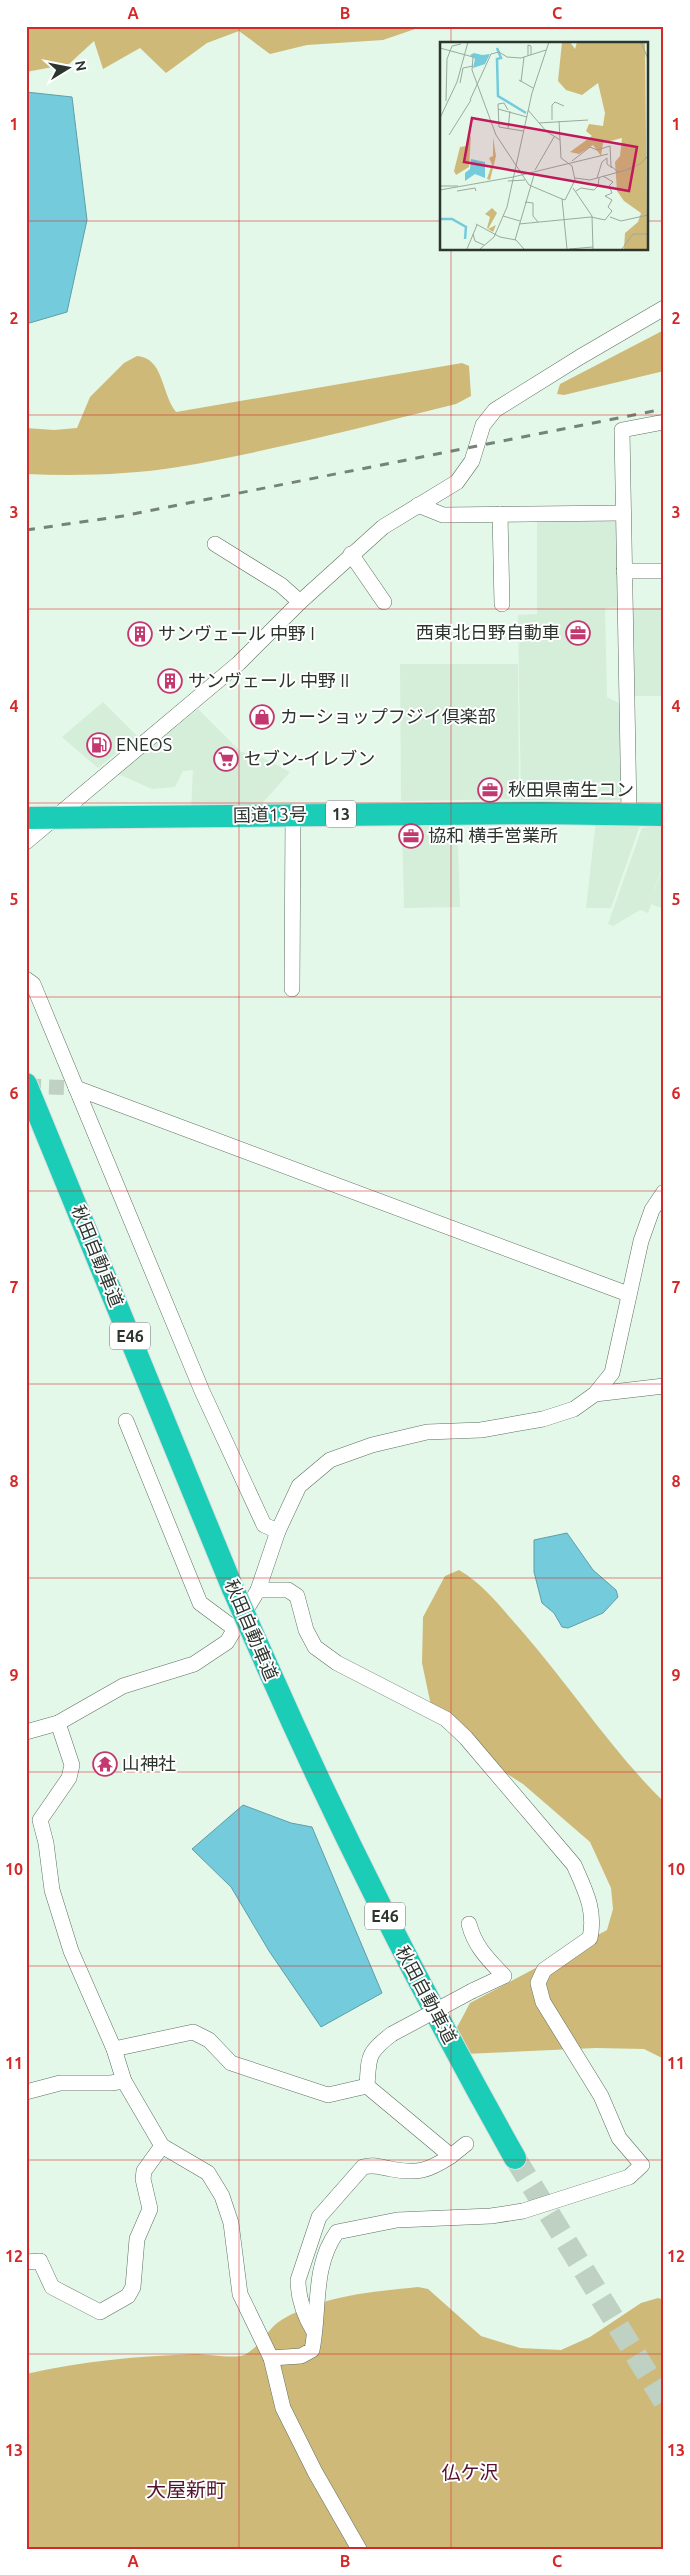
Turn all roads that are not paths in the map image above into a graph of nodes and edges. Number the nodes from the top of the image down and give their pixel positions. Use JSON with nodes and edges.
{"nodes":[{"id":1,"x":664,"y":308,"type":"edge"},
{"id":2,"x":664,"y":422,"type":"edge"},
{"id":3,"x":418,"y":505,"type":"junction"},
{"id":4,"x":623,"y":513,"type":"junction"},
{"id":5,"x":500,"y":514,"type":"junction"},
{"id":6,"x":215,"y":544,"type":"dead end"},
{"id":7,"x":352,"y":554,"type":"junction"},
{"id":8,"x":624,"y":571,"type":"junction"},
{"id":9,"x":664,"y":571,"type":"edge"},
{"id":10,"x":300,"y":602,"type":"junction"},
{"id":11,"x":384,"y":602,"type":"dead end"},
{"id":12,"x":502,"y":604,"type":"dead end"},
{"id":13,"x":629,"y":813,"type":"junction"},
{"id":14,"x":292,"y":814,"type":"junction"},
{"id":15,"x":664,"y":814,"type":"edge"},
{"id":16,"x":26,"y":818,"type":"edge"},
{"id":17,"x":53,"y":818,"type":"junction"},
{"id":18,"x":26,"y":842,"type":"edge"},
{"id":19,"x":26,"y":979,"type":"edge"},
{"id":20,"x":292,"y":989,"type":"dead end"},
{"id":21,"x":26,"y":1084,"type":"edge"},
{"id":22,"x":76,"y":1088,"type":"junction"},
{"id":23,"x":664,"y":1192,"type":"edge"},
{"id":24,"x":628,"y":1294,"type":"junction"},
{"id":25,"x":664,"y":1386,"type":"edge"},
{"id":26,"x":596,"y":1394,"type":"junction"},
{"id":27,"x":126,"y":1421,"type":"dead end"},
{"id":28,"x":278,"y":1531,"type":"junction"},
{"id":29,"x":258,"y":1590,"type":"junction"},
{"id":30,"x":235,"y":1629,"type":"junction"},
{"id":31,"x":58,"y":1723,"type":"junction"},
{"id":32,"x":26,"y":1732,"type":"edge"},
{"id":33,"x":469,"y":1924,"type":"dead end"},
{"id":34,"x":114,"y":2049,"type":"junction"},
{"id":35,"x":124,"y":2081,"type":"junction"},
{"id":36,"x":367,"y":2086,"type":"junction"},
{"id":37,"x":26,"y":2092,"type":"edge"},
{"id":38,"x":466,"y":2144,"type":"dead end"},
{"id":39,"x":162,"y":2146,"type":"junction"},
{"id":40,"x":451,"y":2156,"type":"junction"},
{"id":41,"x":515,"y":2158,"type":"tunnel mouth"},
{"id":42,"x":26,"y":2262,"type":"edge"},
{"id":43,"x":314,"y":2333,"type":"junction"},
{"id":44,"x":272,"y":2358,"type":"junction"},
{"id":45,"x":359,"y":2549,"type":"edge"}],
"edges":[{"from":1,"to":3,"type":"street"},
{"from":2,"to":4,"type":"street"},
{"from":3,"to":5,"type":"street"},
{"from":3,"to":7,"type":"street"},
{"from":4,"to":5,"type":"street"},
{"from":4,"to":8,"type":"street"},
{"from":5,"to":12,"type":"street"},
{"from":6,"to":10,"type":"street"},
{"from":7,"to":10,"type":"street"},
{"from":7,"to":11,"type":"street"},
{"from":8,"to":9,"type":"street"},
{"from":8,"to":13,"type":"street"},
{"from":10,"to":17,"type":"street"},
{"from":13,"to":14,"type":"highway","name":"国道13号","number":"13"},
{"from":13,"to":15,"type":"highway","name":"国道13号","number":"13"},
{"from":14,"to":17,"type":"highway","name":"国道13号","number":"13"},
{"from":14,"to":20,"type":"street"},
{"from":16,"to":17,"type":"highway","name":"国道13号","number":"13"},
{"from":17,"to":18,"type":"street"},
{"from":19,"to":22,"type":"street"},
{"from":21,"to":41,"type":"highway","name":"秋田自動車道","number":"E46","bridge":true},
{"from":22,"to":24,"type":"street"},
{"from":22,"to":28,"type":"street"},
{"from":23,"to":24,"type":"street"},
{"from":24,"to":26,"type":"street"},
{"from":25,"to":26,"type":"street"},
{"from":26,"to":28,"type":"street"},
{"from":27,"to":30,"type":"street"},
{"from":28,"to":29,"type":"street"},
{"from":29,"to":30,"type":"street"},
{"from":29,"to":43,"type":"street"},
{"from":30,"to":31,"type":"street"},
{"from":31,"to":32,"type":"street"},
{"from":31,"to":34,"type":"street"},
{"from":33,"to":36,"type":"street","bridge":true},
{"from":34,"to":35,"type":"street"},
{"from":34,"to":36,"type":"street"},
{"from":35,"to":37,"type":"street"},
{"from":35,"to":39,"type":"street"},
{"from":36,"to":40,"type":"street"},
{"from":38,"to":40,"type":"street"},
{"from":39,"to":42,"type":"street"},
{"from":39,"to":44,"type":"street"},
{"from":40,"to":43,"type":"street"},
{"from":43,"to":44,"type":"street"},
{"from":44,"to":45,"type":"street"}]}
